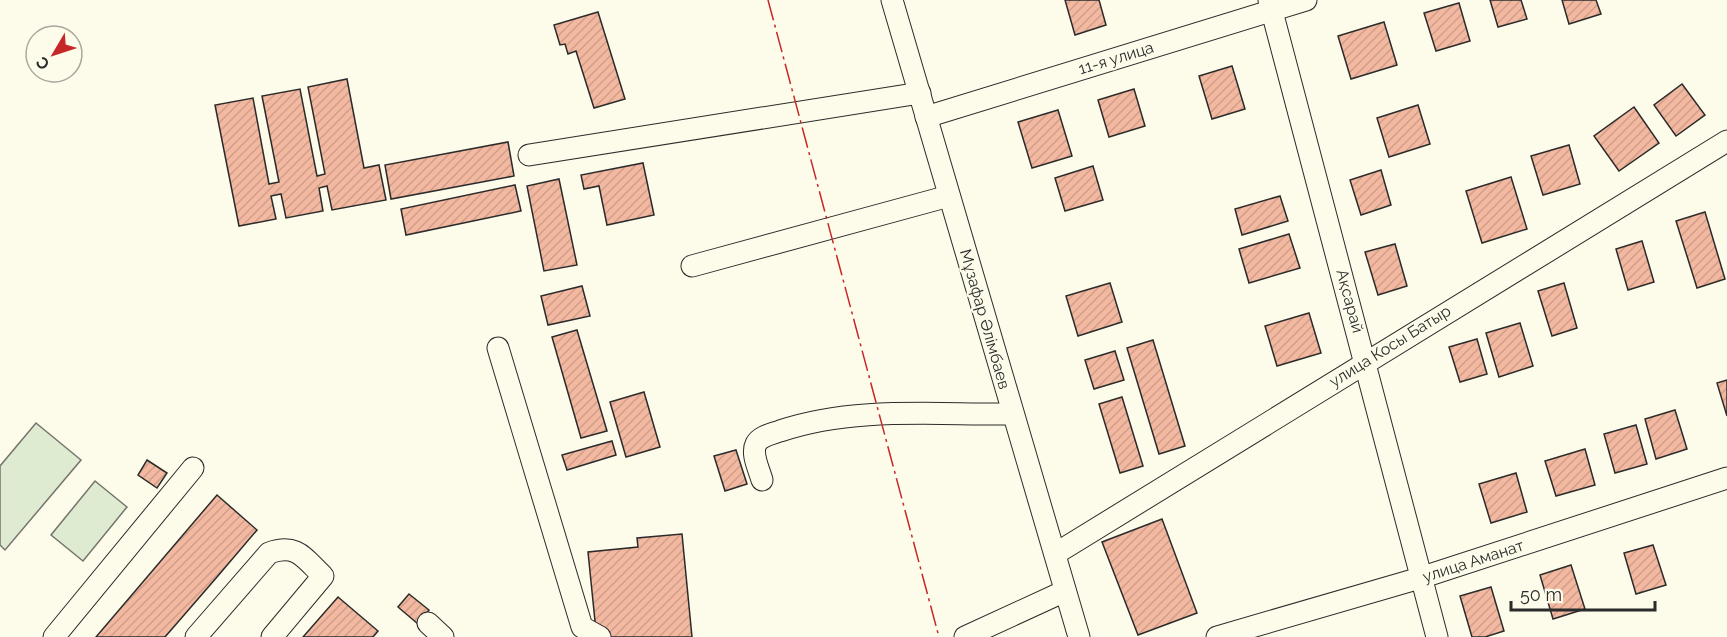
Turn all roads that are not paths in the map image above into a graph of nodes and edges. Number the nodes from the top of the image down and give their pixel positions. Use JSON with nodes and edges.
{"nodes":[{"id":1,"x":892,"y":0,"type":"edge"},
{"id":2,"x":1306,"y":0,"type":"edge"},
{"id":3,"x":1271,"y":5,"type":"edge"},
{"id":4,"x":920,"y":93,"type":"junction"},
{"id":5,"x":926,"y":117,"type":"junction"},
{"id":6,"x":1727,"y":141,"type":"edge"},
{"id":7,"x":529,"y":155,"type":"dead end"},
{"id":8,"x":949,"y":196,"type":"junction"},
{"id":9,"x":692,"y":266,"type":"dead end"},
{"id":10,"x":498,"y":348,"type":"dead end"},
{"id":11,"x":1366,"y":361,"type":"junction"},
{"id":12,"x":1013,"y":414,"type":"junction"},
{"id":13,"x":193,"y":468,"type":"dead end"},
{"id":14,"x":1727,"y":478,"type":"edge"},
{"id":15,"x":762,"y":480,"type":"dead end"},
{"id":16,"x":1055,"y":554,"type":"junction"},
{"id":17,"x":1420,"y":578,"type":"junction"},
{"id":18,"x":1065,"y":591,"type":"junction"},
{"id":19,"x":54,"y":637,"type":"edge"},
{"id":20,"x":196,"y":637,"type":"edge"},
{"id":21,"x":272,"y":637,"type":"edge"},
{"id":22,"x":600,"y":637,"type":"edge"},
{"id":23,"x":965,"y":637,"type":"edge"},
{"id":24,"x":1079,"y":637,"type":"edge"},
{"id":25,"x":1217,"y":637,"type":"edge"},
{"id":26,"x":1437,"y":637,"type":"edge"}],
"edges":[{"from":1,"to":4,"type":"street","name":"Мұзафар Әлімбаев"},
{"from":2,"to":3,"type":"street","name":"11-я улица"},
{"from":3,"to":5,"type":"street","name":"11-я улица"},
{"from":3,"to":11,"type":"street","name":"Ақсарай"},
{"from":4,"to":5,"type":"street","name":"Мұзафар Әлімбаев"},
{"from":4,"to":7,"type":"street"},
{"from":5,"to":8,"type":"street","name":"Мұзафар Әлімбаев"},
{"from":6,"to":11,"type":"street","name":"улица Косы Батыр"},
{"from":8,"to":9,"type":"street"},
{"from":8,"to":12,"type":"street","name":"Мұзафар Әлімбаев"},
{"from":10,"to":22,"type":"street"},
{"from":11,"to":16,"type":"street","name":"улица Косы Батыр"},
{"from":11,"to":17,"type":"street","name":"Ақсарай"},
{"from":12,"to":15,"type":"street"},
{"from":12,"to":16,"type":"street","name":"Мұзафар Әлімбаев"},
{"from":13,"to":19,"type":"street"},
{"from":14,"to":17,"type":"street","name":"улица Аманат"},
{"from":16,"to":18,"type":"street","name":"Мұзафар Әлімбаев"},
{"from":17,"to":25,"type":"street","name":"улица Аманат"},
{"from":17,"to":26,"type":"street","name":"Ақсарай"},
{"from":18,"to":23,"type":"street"},
{"from":18,"to":24,"type":"street","name":"Мұзафар Әлімбаев"},
{"from":20,"to":21,"type":"street"}]}
